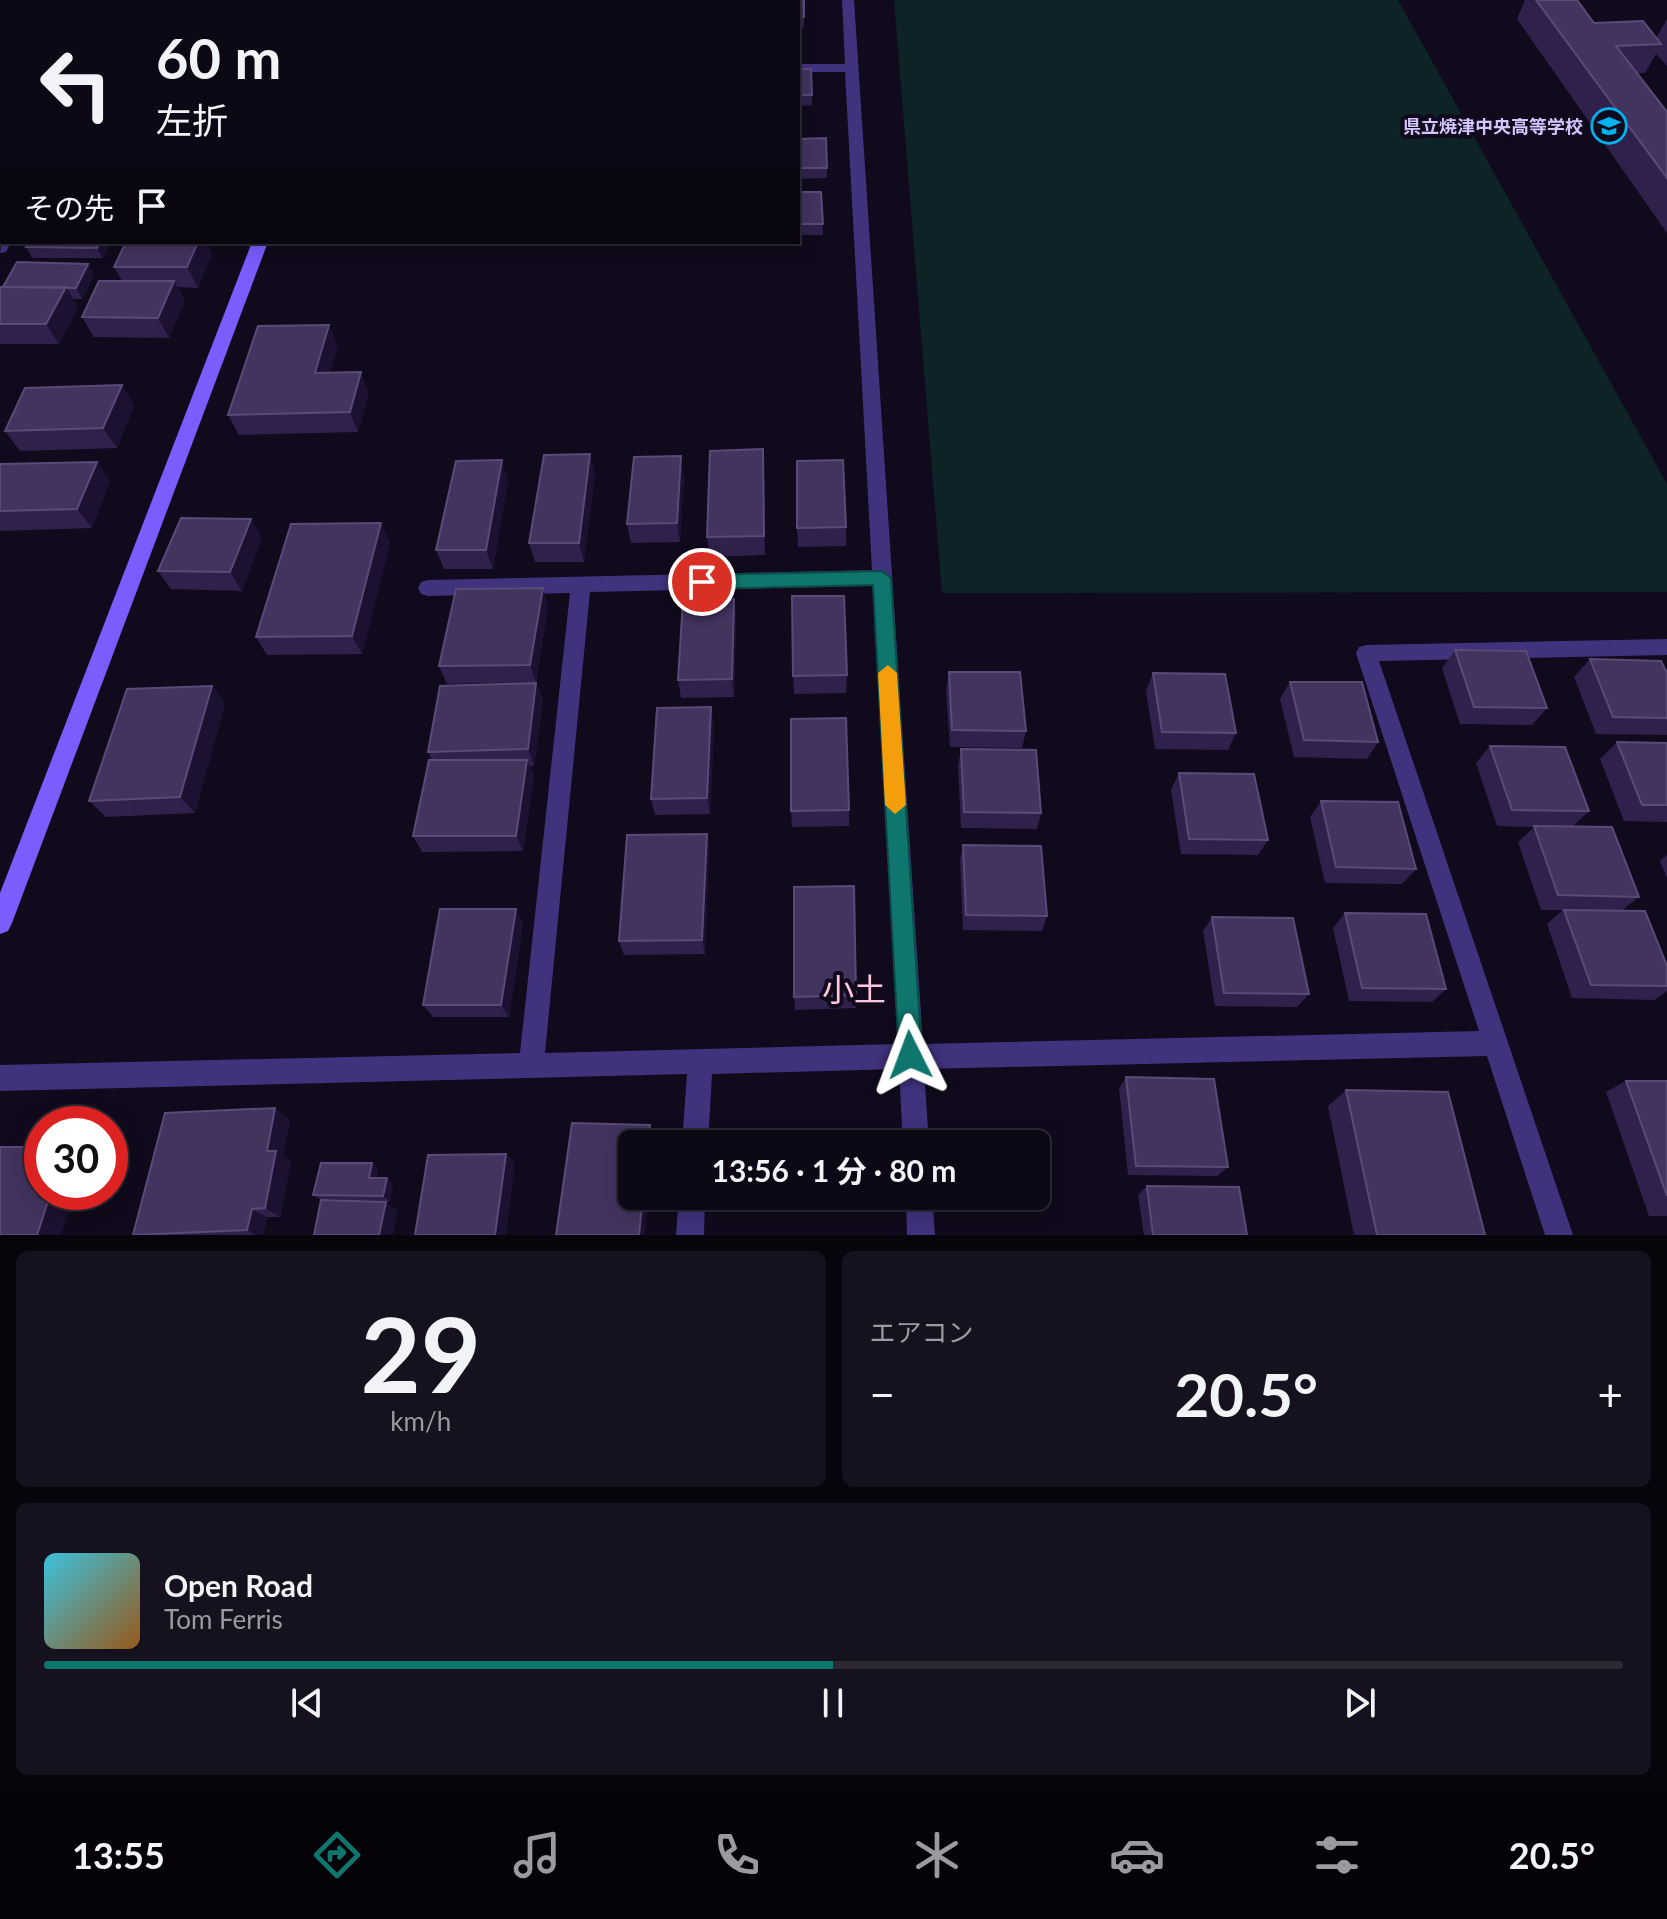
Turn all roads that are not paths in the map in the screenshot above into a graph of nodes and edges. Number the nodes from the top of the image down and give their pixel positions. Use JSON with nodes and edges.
{"nodes":[{"id":1,"x":848,"y":0,"type":"edge"},
{"id":2,"x":800,"y":68,"type":"edge"},
{"id":3,"x":852,"y":68,"type":"junction"},
{"id":4,"x":259,"y":244,"type":"edge"},
{"id":5,"x":882,"y":578,"type":"junction"},
{"id":6,"x":581,"y":584,"type":"junction"},
{"id":7,"x":428,"y":588,"type":"dead end"},
{"id":8,"x":1667,"y":647,"type":"edge"},
{"id":9,"x":0,"y":923,"type":"edge"},
{"id":10,"x":1495,"y":1043,"type":"junction"},
{"id":11,"x":910,"y":1055,"type":"junction"},
{"id":12,"x":700,"y":1060,"type":"junction"},
{"id":13,"x":531,"y":1064,"type":"junction"},
{"id":14,"x":0,"y":1078,"type":"edge"},
{"id":15,"x":696,"y":1130,"type":"edge"},
{"id":16,"x":915,"y":1130,"type":"edge"},
{"id":17,"x":691,"y":1210,"type":"edge"},
{"id":18,"x":920,"y":1210,"type":"edge"},
{"id":19,"x":690,"y":1235,"type":"edge"},
{"id":20,"x":921,"y":1235,"type":"edge"},
{"id":21,"x":1559,"y":1235,"type":"edge"}],
"edges":[{"from":1,"to":3,"type":"street"},
{"from":2,"to":3,"type":"street"},
{"from":3,"to":5,"type":"street"},
{"from":4,"to":9,"type":"street"},
{"from":5,"to":6,"type":"street"},
{"from":5,"to":11,"type":"street"},
{"from":6,"to":7,"type":"street"},
{"from":6,"to":13,"type":"street"},
{"from":8,"to":10,"type":"street"},
{"from":10,"to":11,"type":"street"},
{"from":10,"to":21,"type":"street"},
{"from":11,"to":12,"type":"street"},
{"from":11,"to":16,"type":"street"},
{"from":12,"to":13,"type":"street"},
{"from":12,"to":15,"type":"street"},
{"from":13,"to":14,"type":"street"},
{"from":17,"to":19,"type":"street"},
{"from":18,"to":20,"type":"street"}]}
